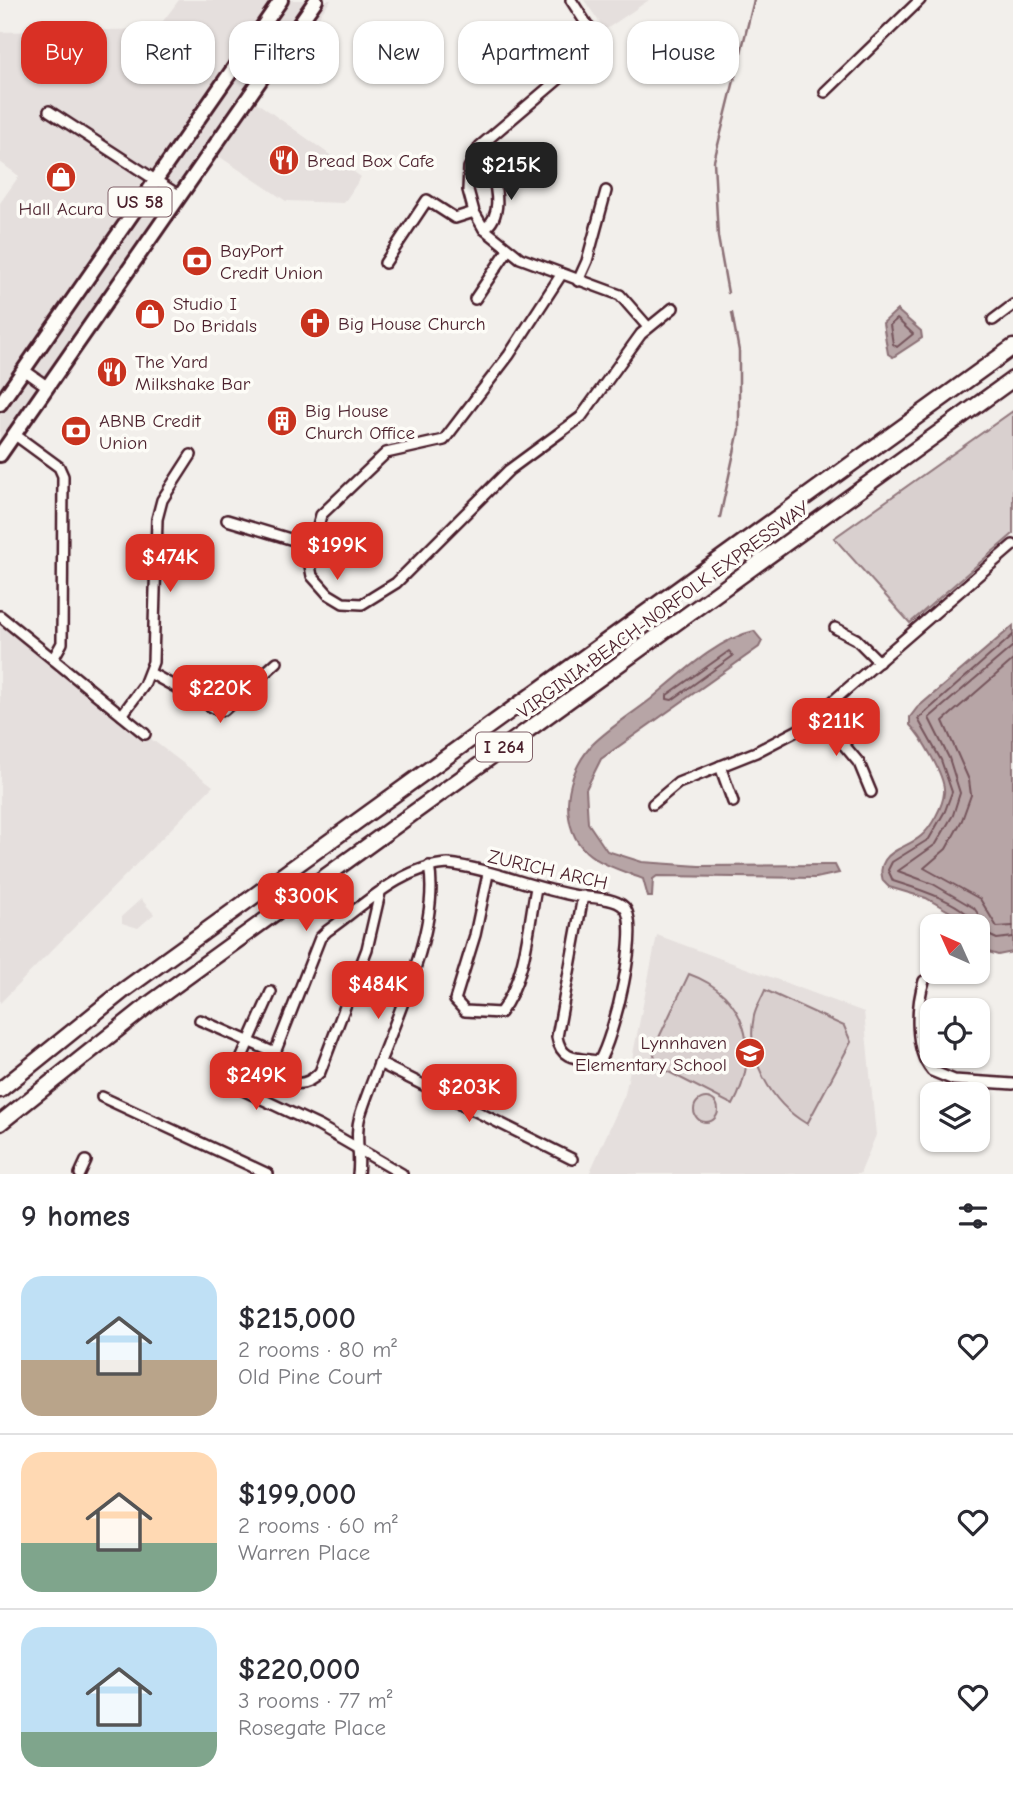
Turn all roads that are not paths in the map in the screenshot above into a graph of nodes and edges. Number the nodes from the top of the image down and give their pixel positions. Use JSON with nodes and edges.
{"nodes":[{"id":1,"x":281,"y":0,"type":"edge"},
{"id":2,"x":316,"y":0,"type":"edge"},
{"id":3,"x":920,"y":0,"type":"edge"},
{"id":4,"x":572,"y":2,"type":"edge"},
{"id":5,"x":825,"y":92,"type":"dead end"},
{"id":6,"x":49,"y":111,"type":"dead end"},
{"id":7,"x":489,"y":156,"type":"dead end"},
{"id":8,"x":155,"y":180,"type":"junction"},
{"id":9,"x":606,"y":191,"type":"dead end"},
{"id":10,"x":180,"y":196,"type":"junction"},
{"id":11,"x":474,"y":212,"type":"junction"},
{"id":12,"x":485,"y":229,"type":"junction"},
{"id":13,"x":508,"y":250,"type":"junction"},
{"id":14,"x":385,"y":263,"type":"dead end"},
{"id":15,"x":561,"y":275,"type":"junction"},
{"id":16,"x":578,"y":281,"type":"junction"},
{"id":17,"x":475,"y":299,"type":"dead end"},
{"id":18,"x":1013,"y":305,"type":"edge"},
{"id":19,"x":673,"y":309,"type":"dead end"},
{"id":20,"x":993,"y":320,"type":"dead end"},
{"id":21,"x":648,"y":327,"type":"junction"},
{"id":22,"x":1013,"y":347,"type":"edge"},
{"id":23,"x":24,"y":370,"type":"junction"},
{"id":24,"x":1013,"y":379,"type":"edge"},
{"id":25,"x":48,"y":387,"type":"junction"},
{"id":26,"x":0,"y":404,"type":"edge"},
{"id":27,"x":15,"y":435,"type":"junction"},
{"id":28,"x":0,"y":455,"type":"edge"},
{"id":29,"x":191,"y":455,"type":"dead end"},
{"id":30,"x":227,"y":520,"type":"dead end"},
{"id":31,"x":310,"y":545,"type":"junction"},
{"id":32,"x":1013,"y":545,"type":"edge"},
{"id":33,"x":0,"y":616,"type":"edge"},
{"id":34,"x":835,"y":628,"type":"dead end"},
{"id":35,"x":53,"y":659,"type":"junction"},
{"id":36,"x":277,"y":662,"type":"dead end"},
{"id":37,"x":879,"y":662,"type":"junction"},
{"id":38,"x":150,"y":673,"type":"junction"},
{"id":39,"x":122,"y":715,"type":"junction"},
{"id":40,"x":819,"y":715,"type":"junction"},
{"id":41,"x":145,"y":734,"type":"dead end"},
{"id":42,"x":720,"y":766,"type":"junction"},
{"id":43,"x":871,"y":792,"type":"dead end"},
{"id":44,"x":733,"y":802,"type":"dead end"},
{"id":45,"x":653,"y":804,"type":"dead end"},
{"id":46,"x":429,"y":866,"type":"junction"},
{"id":47,"x":488,"y":874,"type":"junction"},
{"id":48,"x":536,"y":888,"type":"junction"},
{"id":49,"x":380,"y":893,"type":"junction"},
{"id":50,"x":583,"y":897,"type":"junction"},
{"id":51,"x":923,"y":984,"type":"edge"},
{"id":52,"x":271,"y":992,"type":"dead end"},
{"id":53,"x":200,"y":1020,"type":"dead end"},
{"id":54,"x":250,"y":1042,"type":"junction"},
{"id":55,"x":275,"y":1053,"type":"junction"},
{"id":56,"x":379,"y":1063,"type":"junction"},
{"id":57,"x":1013,"y":1084,"type":"edge"},
{"id":58,"x":0,"y":1090,"type":"edge"},
{"id":59,"x":102,"y":1097,"type":"dead end"},
{"id":60,"x":0,"y":1123,"type":"edge"},
{"id":61,"x":360,"y":1151,"type":"junction"},
{"id":62,"x":572,"y":1159,"type":"dead end"},
{"id":63,"x":86,"y":1161,"type":"dead end"},
{"id":64,"x":80,"y":1174,"type":"edge"},
{"id":65,"x":268,"y":1174,"type":"edge"},
{"id":66,"x":358,"y":1174,"type":"edge"},
{"id":67,"x":402,"y":1174,"type":"edge"}],
"edges":[{"from":1,"to":8,"type":"main road","number":"US 58"},
{"from":2,"to":10,"type":"main road","number":"US 58"},
{"from":3,"to":5,"type":"street"},
{"from":4,"to":11,"type":"street"},
{"from":6,"to":8,"type":"street"},
{"from":7,"to":12,"type":"street"},
{"from":8,"to":10,"type":"street"},
{"from":8,"to":23,"type":"main road","number":"US 58"},
{"from":9,"to":16,"type":"street"},
{"from":10,"to":25,"type":"main road","number":"US 58"},
{"from":11,"to":12,"type":"street"},
{"from":11,"to":14,"type":"street"},
{"from":12,"to":13,"type":"street"},
{"from":13,"to":15,"type":"street"},
{"from":13,"to":17,"type":"street"},
{"from":15,"to":16,"type":"street"},
{"from":15,"to":31,"type":"street"},
{"from":16,"to":21,"type":"street"},
{"from":18,"to":20,"type":"street"},
{"from":19,"to":21,"type":"street"},
{"from":21,"to":31,"type":"street"},
{"from":22,"to":58,"type":"highway","name":"VIRGINIA BEACH-NORFOLK EXPRESSWAY","number":"I 264"},
{"from":23,"to":25,"type":"street"},
{"from":23,"to":26,"type":"main road","number":"US 58"},
{"from":24,"to":60,"type":"highway","name":"VIRGINIA BEACH-NORFOLK EXPRESSWAY","number":"I 264"},
{"from":25,"to":27,"type":"main road","number":"US 58"},
{"from":27,"to":28,"type":"main road","number":"US 58"},
{"from":27,"to":35,"type":"street"},
{"from":29,"to":38,"type":"street"},
{"from":30,"to":31,"type":"street"},
{"from":32,"to":37,"type":"street"},
{"from":33,"to":35,"type":"street"},
{"from":34,"to":37,"type":"street"},
{"from":35,"to":39,"type":"street"},
{"from":36,"to":38,"type":"street"},
{"from":37,"to":40,"type":"street"},
{"from":38,"to":39,"type":"street"},
{"from":39,"to":41,"type":"street"},
{"from":40,"to":42,"type":"street"},
{"from":40,"to":43,"type":"street"},
{"from":42,"to":44,"type":"street"},
{"from":42,"to":45,"type":"street"},
{"from":46,"to":47,"type":"street","name":"ZURICH ARCH"},
{"from":46,"to":49,"type":"street"},
{"from":46,"to":56,"type":"street"},
{"from":47,"to":48,"type":"street","name":"ZURICH ARCH"},
{"from":47,"to":48,"type":"street"},
{"from":48,"to":50,"type":"street","name":"ZURICH ARCH"},
{"from":49,"to":55,"type":"street"},
{"from":49,"to":55,"type":"street"},
{"from":50,"to":50,"type":"street","name":"ZURICH ARCH"},
{"from":51,"to":57,"type":"street"},
{"from":52,"to":54,"type":"street"},
{"from":53,"to":54,"type":"street"},
{"from":54,"to":55,"type":"street"},
{"from":54,"to":61,"type":"street"},
{"from":56,"to":61,"type":"street"},
{"from":56,"to":62,"type":"street"},
{"from":59,"to":65,"type":"street"},
{"from":61,"to":66,"type":"street"},
{"from":61,"to":67,"type":"street"},
{"from":63,"to":64,"type":"street"}]}
